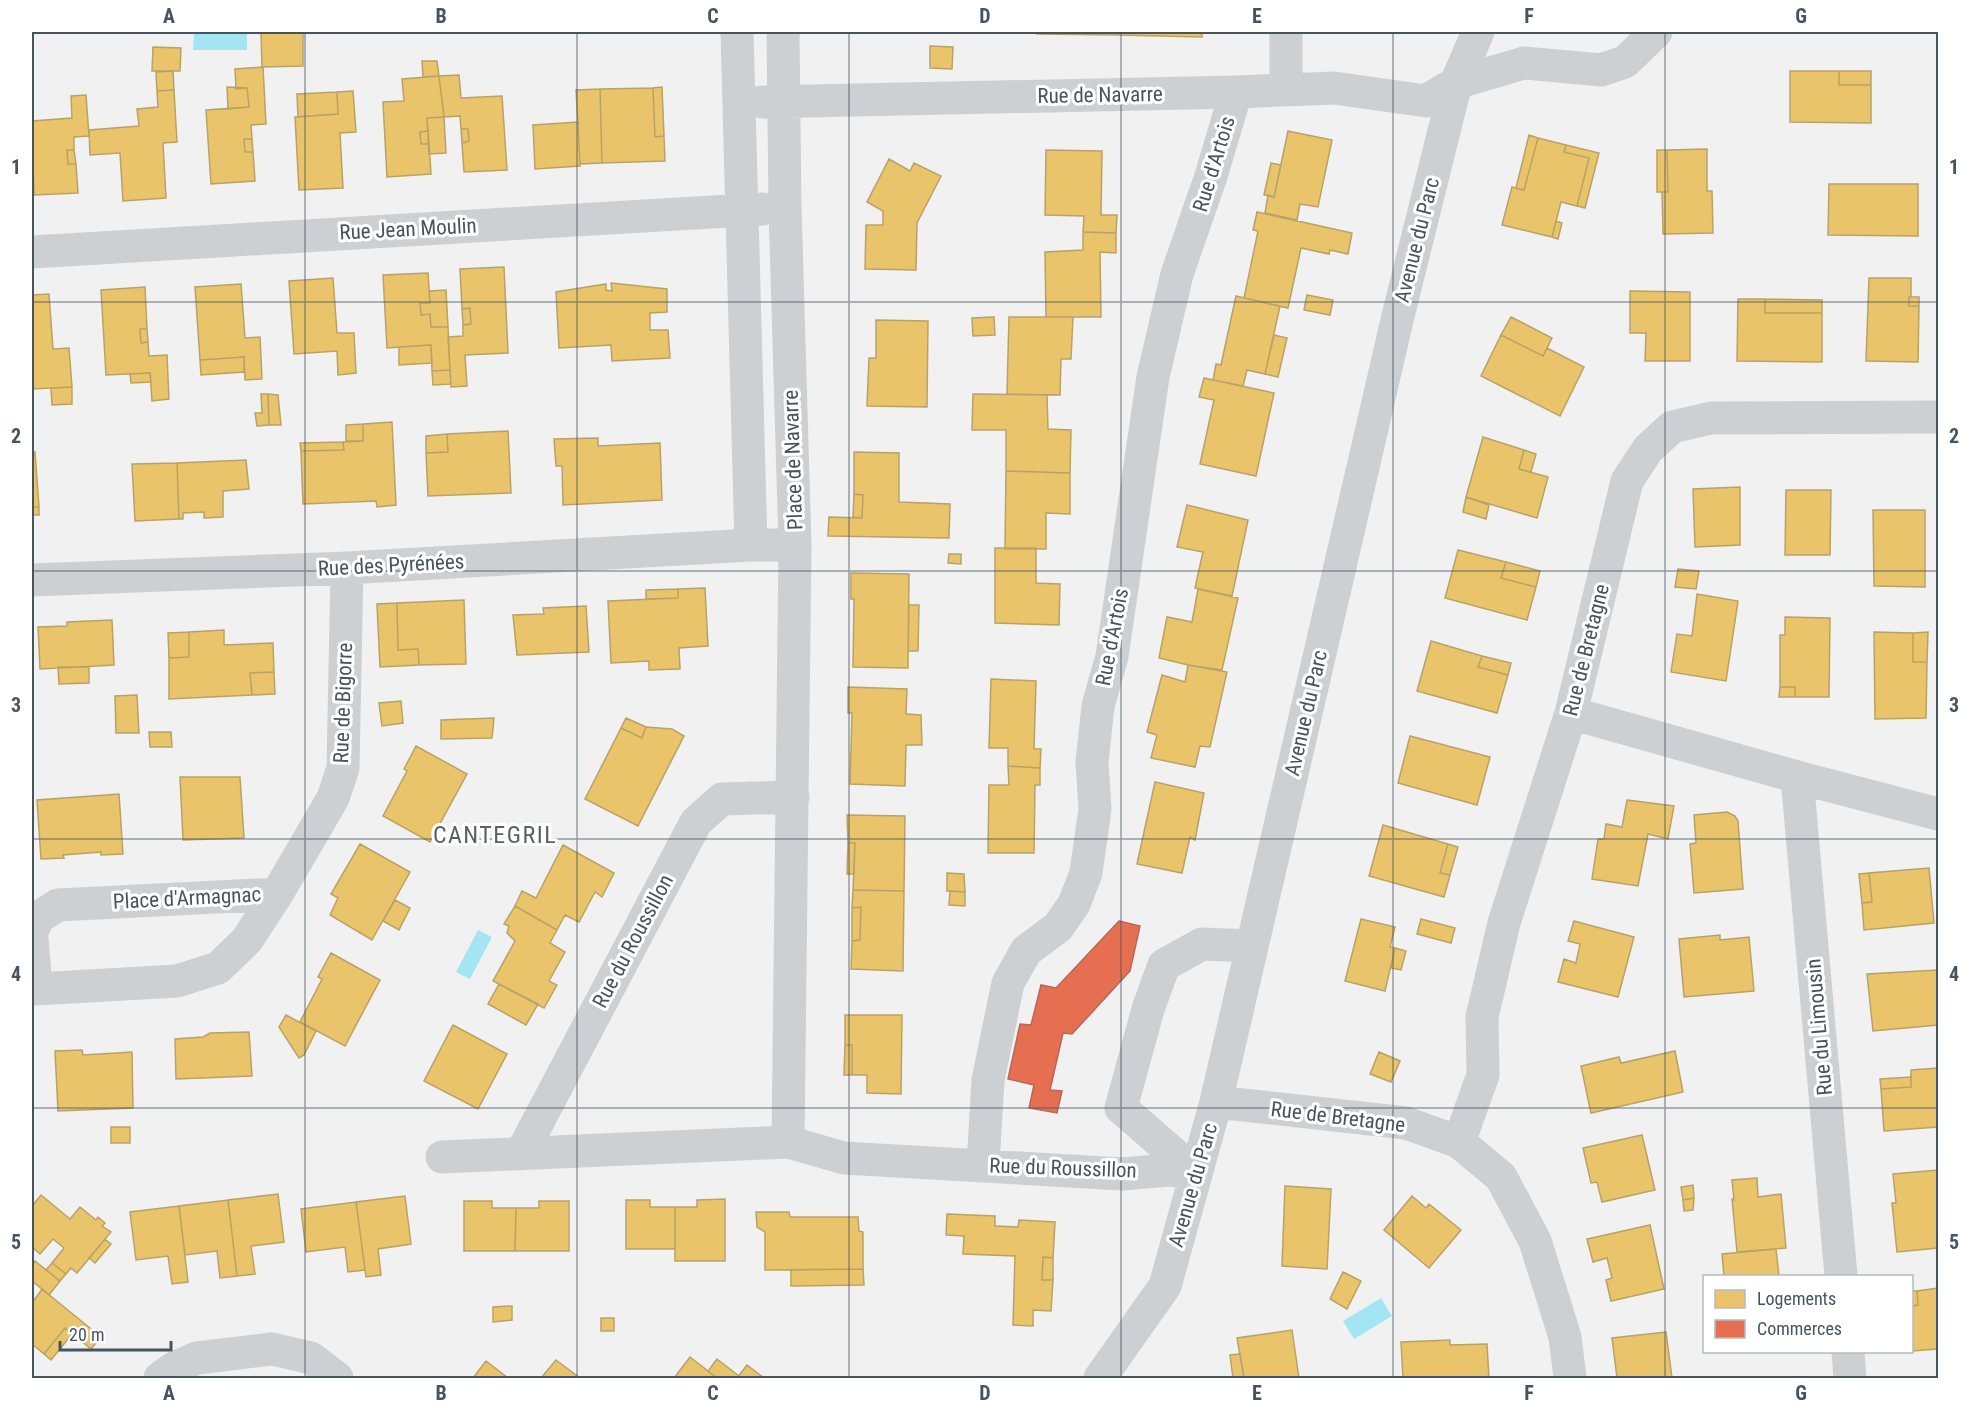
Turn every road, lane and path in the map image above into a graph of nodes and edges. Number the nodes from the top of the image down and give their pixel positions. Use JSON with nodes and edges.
{"nodes":[{"id":1,"x":736,"y":32,"type":"edge"},
{"id":2,"x":783,"y":32,"type":"edge"},
{"id":3,"x":1286,"y":32,"type":"edge"},
{"id":4,"x":1478,"y":32,"type":"edge"},
{"id":5,"x":1656,"y":32,"type":"edge"},
{"id":6,"x":1456,"y":83,"type":"junction"},
{"id":7,"x":1286,"y":90,"type":"junction"},
{"id":8,"x":1236,"y":92,"type":"junction"},
{"id":9,"x":738,"y":102,"type":"junction"},
{"id":10,"x":783,"y":102,"type":"junction"},
{"id":11,"x":785,"y":207,"type":"junction"},
{"id":12,"x":741,"y":210,"type":"junction"},
{"id":13,"x":32,"y":252,"type":"edge"},
{"id":14,"x":1938,"y":417,"type":"edge"},
{"id":15,"x":751,"y":545,"type":"junction"},
{"id":16,"x":795,"y":546,"type":"junction"},
{"id":17,"x":347,"y":568,"type":"junction"},
{"id":18,"x":32,"y":580,"type":"edge"},
{"id":19,"x":1571,"y":713,"type":"junction"},
{"id":20,"x":1797,"y":777,"type":"junction"},
{"id":21,"x":793,"y":797,"type":"junction"},
{"id":22,"x":1938,"y":814,"type":"edge"},
{"id":23,"x":277,"y":894,"type":"junction"},
{"id":24,"x":32,"y":931,"type":"edge"},
{"id":25,"x":32,"y":938,"type":"edge"},
{"id":26,"x":1252,"y":946,"type":"junction"},
{"id":27,"x":34,"y":993,"type":"edge"},
{"id":28,"x":1216,"y":1102,"type":"junction"},
{"id":29,"x":788,"y":1142,"type":"junction"},
{"id":30,"x":1458,"y":1142,"type":"junction"},
{"id":31,"x":521,"y":1154,"type":"junction"},
{"id":32,"x":442,"y":1157,"type":"dead end"},
{"id":33,"x":984,"y":1165,"type":"junction"},
{"id":34,"x":1196,"y":1173,"type":"junction"},
{"id":35,"x":1841,"y":1275,"type":"edge"},
{"id":36,"x":1848,"y":1353,"type":"edge"},
{"id":37,"x":160,"y":1378,"type":"edge"},
{"id":38,"x":337,"y":1378,"type":"edge"},
{"id":39,"x":1100,"y":1378,"type":"edge"},
{"id":40,"x":1570,"y":1378,"type":"edge"},
{"id":41,"x":1851,"y":1378,"type":"edge"}],
"edges":[{"from":1,"to":9,"type":"street"},
{"from":2,"to":10,"type":"street","name":"Place de Navarre"},
{"from":3,"to":7,"type":"street"},
{"from":4,"to":6,"type":"street","name":"Avenue du Parc"},
{"from":5,"to":6,"type":"street","name":"Rue de Navarre"},
{"from":6,"to":7,"type":"street","name":"Rue de Navarre"},
{"from":6,"to":26,"type":"street","name":"Avenue du Parc"},
{"from":7,"to":8,"type":"street","name":"Rue de Navarre"},
{"from":8,"to":10,"type":"street","name":"Rue de Navarre"},
{"from":8,"to":33,"type":"street","name":"Rue d'Artois"},
{"from":9,"to":10,"type":"street","name":"Rue de Navarre"},
{"from":9,"to":12,"type":"street"},
{"from":10,"to":11,"type":"street","name":"Place de Navarre"},
{"from":11,"to":12,"type":"street","name":"Rue Jean Moulin"},
{"from":11,"to":16,"type":"street","name":"Place de Navarre"},
{"from":12,"to":13,"type":"street","name":"Rue Jean Moulin"},
{"from":12,"to":15,"type":"street"},
{"from":14,"to":19,"type":"street","name":"Rue de Bretagne"},
{"from":15,"to":16,"type":"street","name":"Place de Navarre"},
{"from":15,"to":17,"type":"street","name":"Rue des Pyrénées"},
{"from":16,"to":21,"type":"street"},
{"from":17,"to":18,"type":"street","name":"Rue des Pyrénées"},
{"from":17,"to":23,"type":"street","name":"Rue de Bigorre"},
{"from":19,"to":20,"type":"street"},
{"from":19,"to":30,"type":"street","name":"Rue de Bretagne"},
{"from":20,"to":22,"type":"street"},
{"from":20,"to":35,"type":"street","name":"Rue du Limousin"},
{"from":21,"to":29,"type":"street"},
{"from":21,"to":31,"type":"street","name":"Rue du Roussillon"},
{"from":23,"to":24,"type":"street","name":"Place d'Armagnac"},
{"from":23,"to":27,"type":"street","name":"Place d'Armagnac"},
{"from":25,"to":27,"type":"street","name":"Place d'Armagnac"},
{"from":26,"to":28,"type":"street","name":"Avenue du Parc"},
{"from":26,"to":34,"type":"street"},
{"from":28,"to":30,"type":"street","name":"Rue de Bretagne"},
{"from":28,"to":34,"type":"street","name":"Avenue du Parc"},
{"from":29,"to":31,"type":"street","name":"Rue du Roussillon"},
{"from":29,"to":33,"type":"street","name":"Rue du Roussillon"},
{"from":30,"to":40,"type":"street","name":"Rue de Bretagne"},
{"from":31,"to":32,"type":"street","name":"Rue du Roussillon"},
{"from":33,"to":34,"type":"street","name":"Rue du Roussillon"},
{"from":34,"to":39,"type":"street","name":"Avenue du Parc"},
{"from":36,"to":41,"type":"street"},
{"from":37,"to":38,"type":"street"}]}
